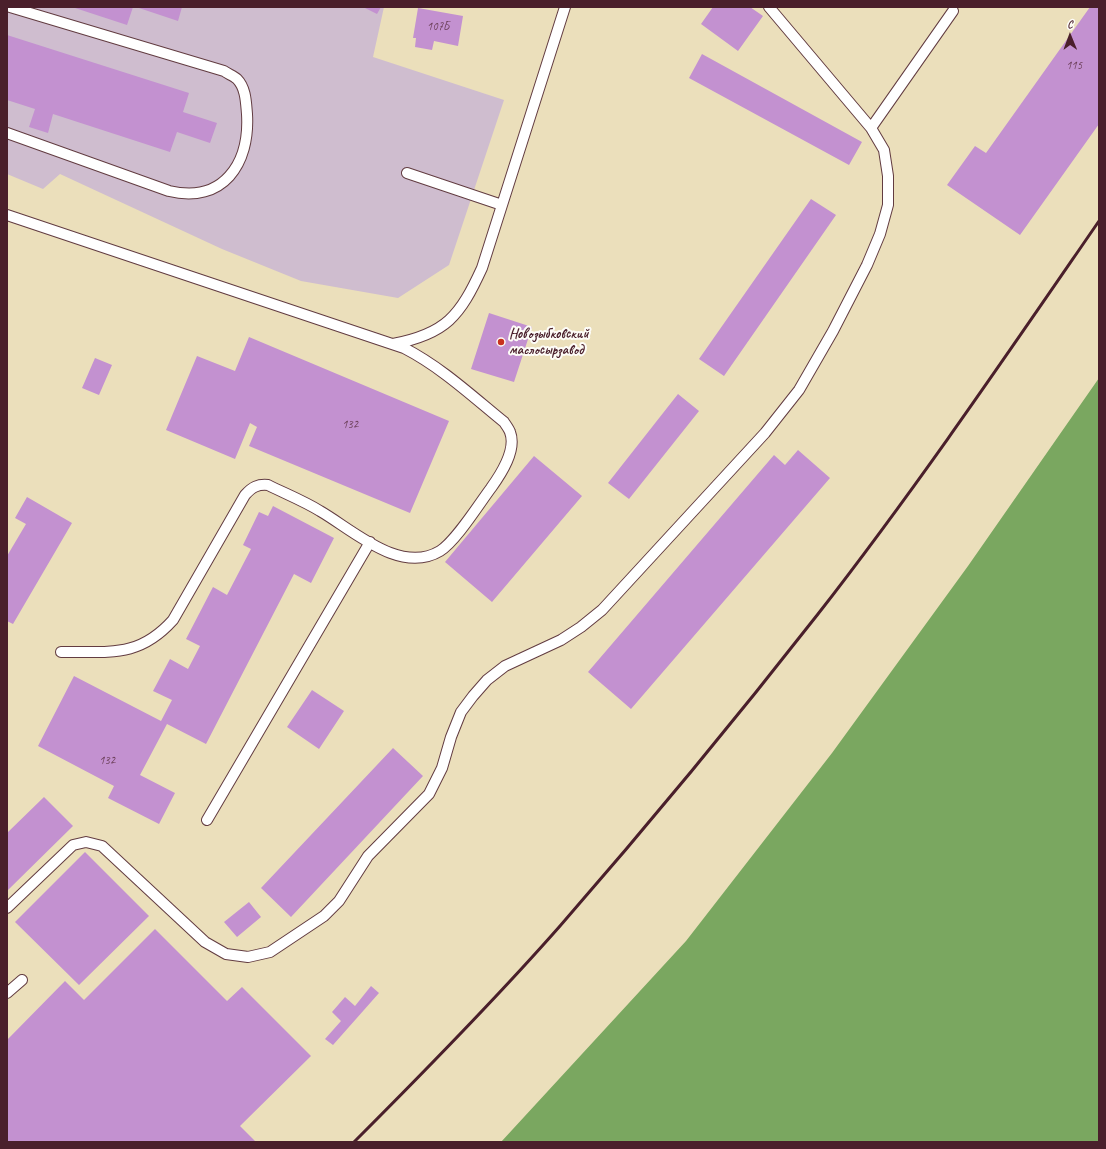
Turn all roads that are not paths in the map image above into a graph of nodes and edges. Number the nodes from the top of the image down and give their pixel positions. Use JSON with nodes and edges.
{"nodes":[{"id":1,"x":10,"y":7,"type":"edge"},
{"id":2,"x":565,"y":7,"type":"edge"},
{"id":3,"x":769,"y":7,"type":"edge"},
{"id":4,"x":953,"y":11,"type":"dead end"},
{"id":5,"x":871,"y":128,"type":"junction"},
{"id":6,"x":7,"y":133,"type":"edge"},
{"id":7,"x":407,"y":173,"type":"dead end"},
{"id":8,"x":502,"y":205,"type":"junction"},
{"id":9,"x":7,"y":215,"type":"edge"},
{"id":10,"x":393,"y":344,"type":"junction"},
{"id":11,"x":370,"y":542,"type":"junction"},
{"id":12,"x":61,"y":652,"type":"dead end"},
{"id":13,"x":207,"y":820,"type":"dead end"},
{"id":14,"x":7,"y":908,"type":"edge"},
{"id":15,"x":22,"y":980,"type":"dead end"},
{"id":16,"x":7,"y":993,"type":"edge"}],
"edges":[{"from":1,"to":6,"type":"lane"},
{"from":2,"to":8,"type":"lane"},
{"from":3,"to":5,"type":"lane"},
{"from":4,"to":5,"type":"lane"},
{"from":5,"to":14,"type":"lane"},
{"from":7,"to":8,"type":"lane"},
{"from":8,"to":10,"type":"lane"},
{"from":9,"to":10,"type":"lane"},
{"from":10,"to":11,"type":"lane"},
{"from":11,"to":12,"type":"lane"},
{"from":11,"to":13,"type":"lane"},
{"from":15,"to":16,"type":"lane"}]}
